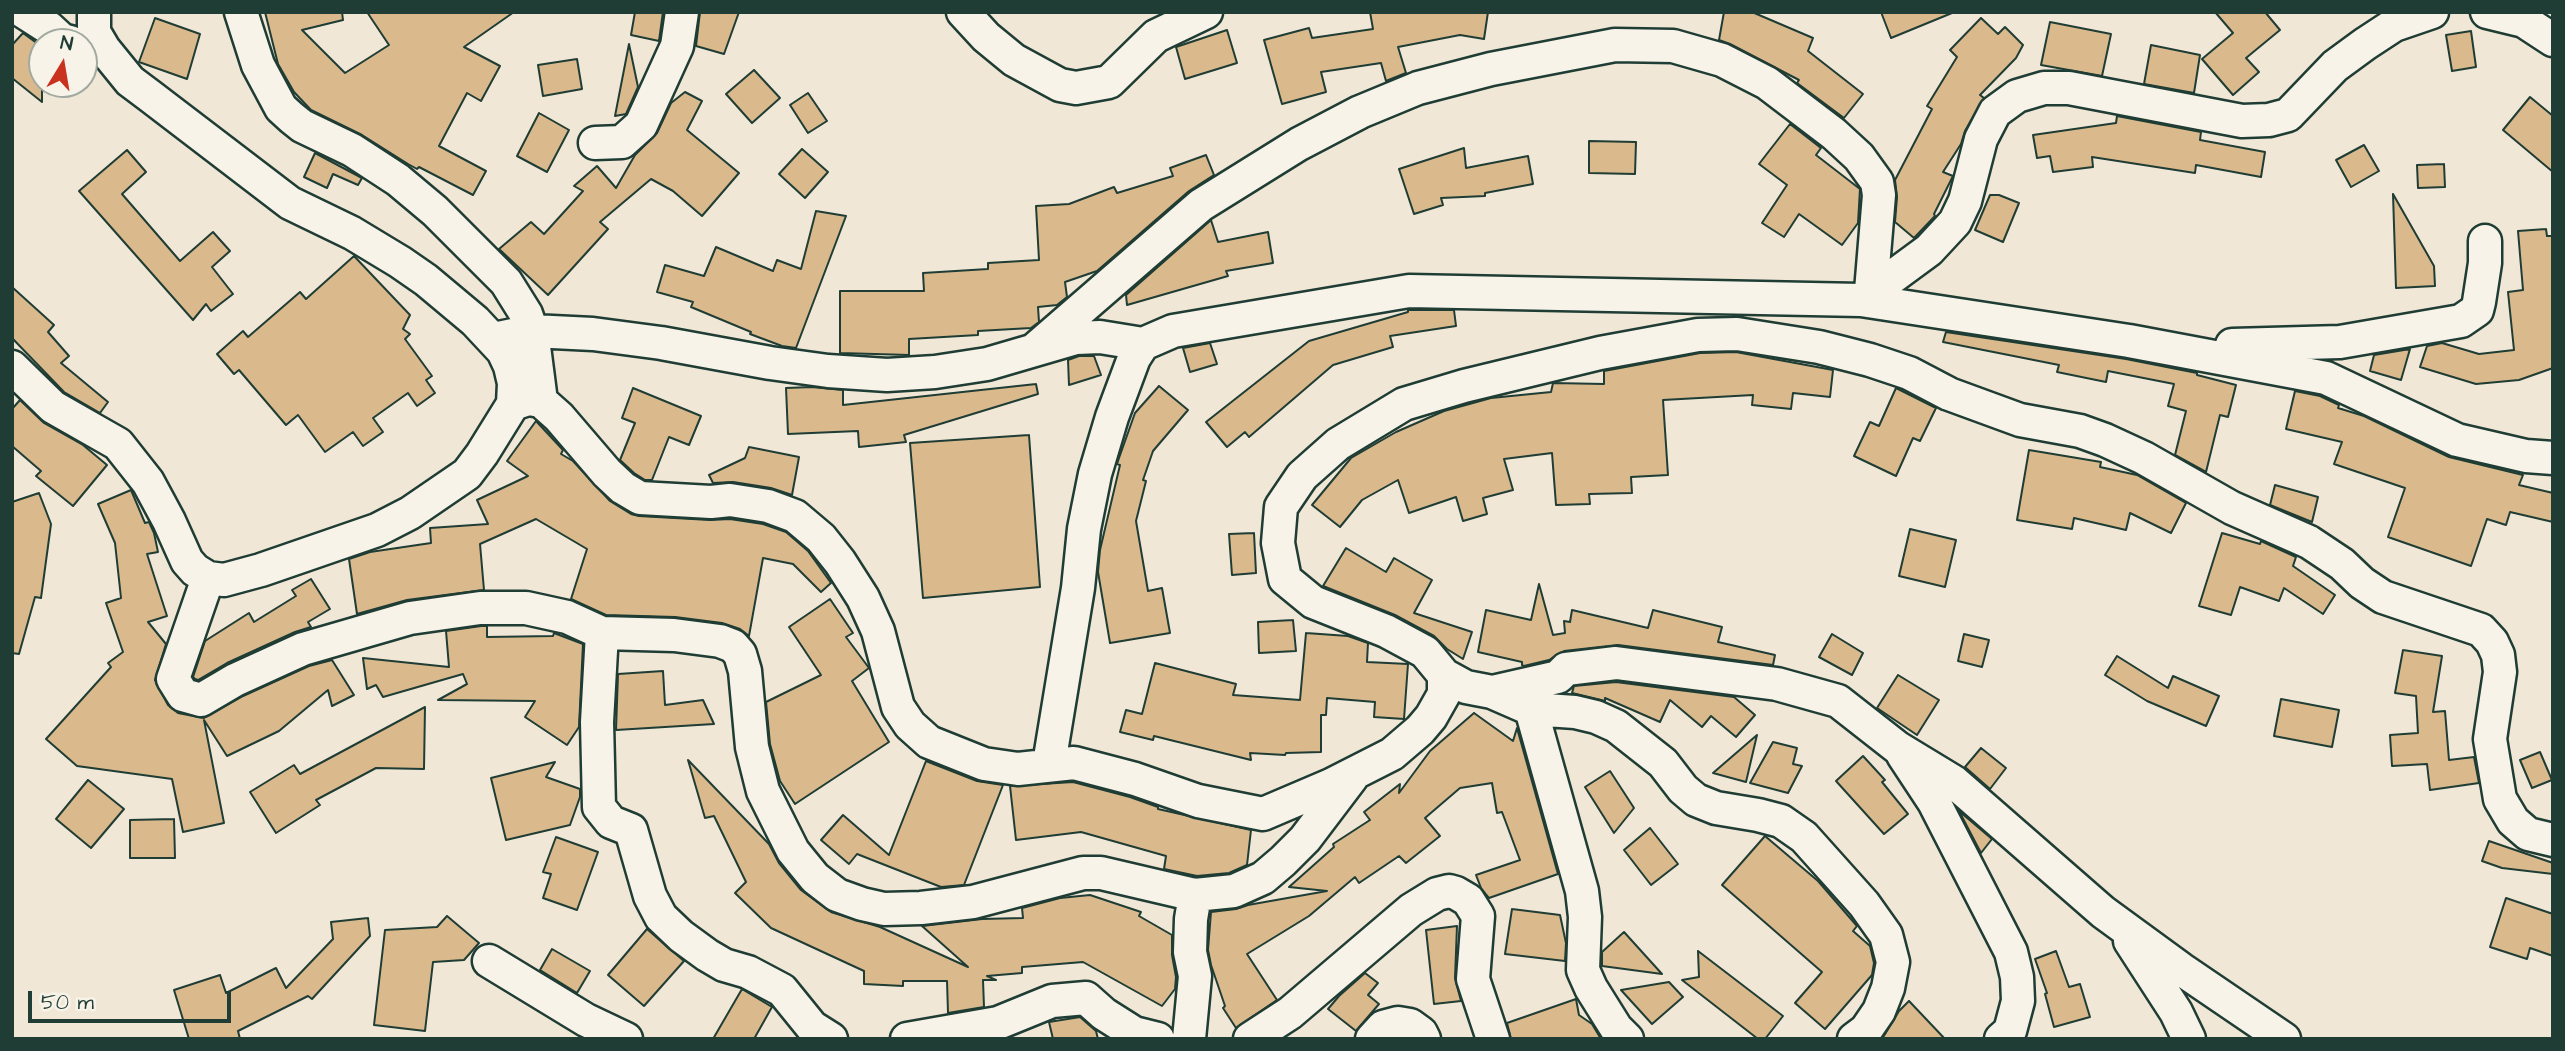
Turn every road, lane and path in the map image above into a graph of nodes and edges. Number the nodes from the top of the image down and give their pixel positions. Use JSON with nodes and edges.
{"nodes":[{"id":1,"x":24,"y":12,"type":"edge"},
{"id":2,"x":241,"y":12,"type":"edge"},
{"id":3,"x":682,"y":12,"type":"edge"},
{"id":4,"x":962,"y":12,"type":"edge"},
{"id":5,"x":1206,"y":12,"type":"edge"},
{"id":6,"x":2432,"y":12,"type":"edge"},
{"id":7,"x":2487,"y":12,"type":"edge"},
{"id":8,"x":46,"y":28,"type":"edge"},
{"id":9,"x":2553,"y":40,"type":"edge"},
{"id":10,"x":98,"y":51,"type":"edge"},
{"id":11,"x":595,"y":143,"type":"dead end"},
{"id":12,"x":2485,"y":241,"type":"dead end"},
{"id":13,"x":1866,"y":295,"type":"junction"},
{"id":14,"x":532,"y":331,"type":"junction"},
{"id":15,"x":494,"y":339,"type":"junction"},
{"id":16,"x":2130,"y":341,"type":"junction"},
{"id":17,"x":1143,"y":344,"type":"junction"},
{"id":18,"x":1035,"y":349,"type":"junction"},
{"id":19,"x":12,"y":367,"type":"edge"},
{"id":20,"x":527,"y":402,"type":"junction"},
{"id":21,"x":2553,"y":458,"type":"edge"},
{"id":22,"x":208,"y":578,"type":"junction"},
{"id":23,"x":602,"y":633,"type":"junction"},
{"id":24,"x":1444,"y":675,"type":"junction"},
{"id":25,"x":1492,"y":692,"type":"junction"},
{"id":26,"x":1531,"y":709,"type":"junction"},
{"id":27,"x":1898,"y":748,"type":"junction"},
{"id":28,"x":1049,"y":764,"type":"junction"},
{"id":29,"x":1355,"y":773,"type":"junction"},
{"id":30,"x":2553,"y":840,"type":"edge"},
{"id":31,"x":1195,"y":895,"type":"junction"},
{"id":32,"x":2103,"y":912,"type":"junction"},
{"id":33,"x":488,"y":961,"type":"dead end"},
{"id":34,"x":626,"y":1039,"type":"edge"},
{"id":35,"x":831,"y":1039,"type":"edge"},
{"id":36,"x":907,"y":1039,"type":"edge"},
{"id":37,"x":1158,"y":1039,"type":"edge"},
{"id":38,"x":1189,"y":1039,"type":"edge"},
{"id":39,"x":1250,"y":1039,"type":"edge"},
{"id":40,"x":1372,"y":1039,"type":"edge"},
{"id":41,"x":1424,"y":1039,"type":"edge"},
{"id":42,"x":1493,"y":1039,"type":"edge"},
{"id":43,"x":1627,"y":1039,"type":"edge"},
{"id":44,"x":1854,"y":1039,"type":"edge"},
{"id":45,"x":2001,"y":1039,"type":"edge"},
{"id":46,"x":2189,"y":1039,"type":"edge"},
{"id":47,"x":2284,"y":1039,"type":"edge"}],
"edges":[{"from":1,"to":8,"type":"street"},
{"from":2,"to":14,"type":"street"},
{"from":3,"to":11,"type":"street"},
{"from":4,"to":5,"type":"street"},
{"from":6,"to":13,"type":"street"},
{"from":7,"to":9,"type":"street"},
{"from":10,"to":15,"type":"street"},
{"from":12,"to":16,"type":"street"},
{"from":13,"to":16,"type":"street"},
{"from":13,"to":17,"type":"street"},
{"from":13,"to":18,"type":"street"},
{"from":14,"to":15,"type":"street"},
{"from":14,"to":18,"type":"street"},
{"from":14,"to":20,"type":"street"},
{"from":15,"to":20,"type":"street"},
{"from":16,"to":21,"type":"street"},
{"from":17,"to":18,"type":"street"},
{"from":17,"to":28,"type":"street"},
{"from":19,"to":22,"type":"street"},
{"from":20,"to":22,"type":"street"},
{"from":20,"to":28,"type":"street"},
{"from":22,"to":23,"type":"street"},
{"from":23,"to":31,"type":"street"},
{"from":23,"to":35,"type":"street"},
{"from":24,"to":25,"type":"street"},
{"from":24,"to":29,"type":"street"},
{"from":24,"to":30,"type":"street"},
{"from":25,"to":26,"type":"street"},
{"from":25,"to":27,"type":"street"},
{"from":26,"to":43,"type":"street"},
{"from":26,"to":44,"type":"street"},
{"from":27,"to":32,"type":"street"},
{"from":27,"to":45,"type":"street"},
{"from":28,"to":29,"type":"street"},
{"from":29,"to":31,"type":"street"},
{"from":31,"to":38,"type":"street"},
{"from":32,"to":46,"type":"street"},
{"from":32,"to":47,"type":"street"},
{"from":33,"to":34,"type":"street"},
{"from":36,"to":37,"type":"street"},
{"from":39,"to":42,"type":"street"},
{"from":40,"to":41,"type":"street"}]}
